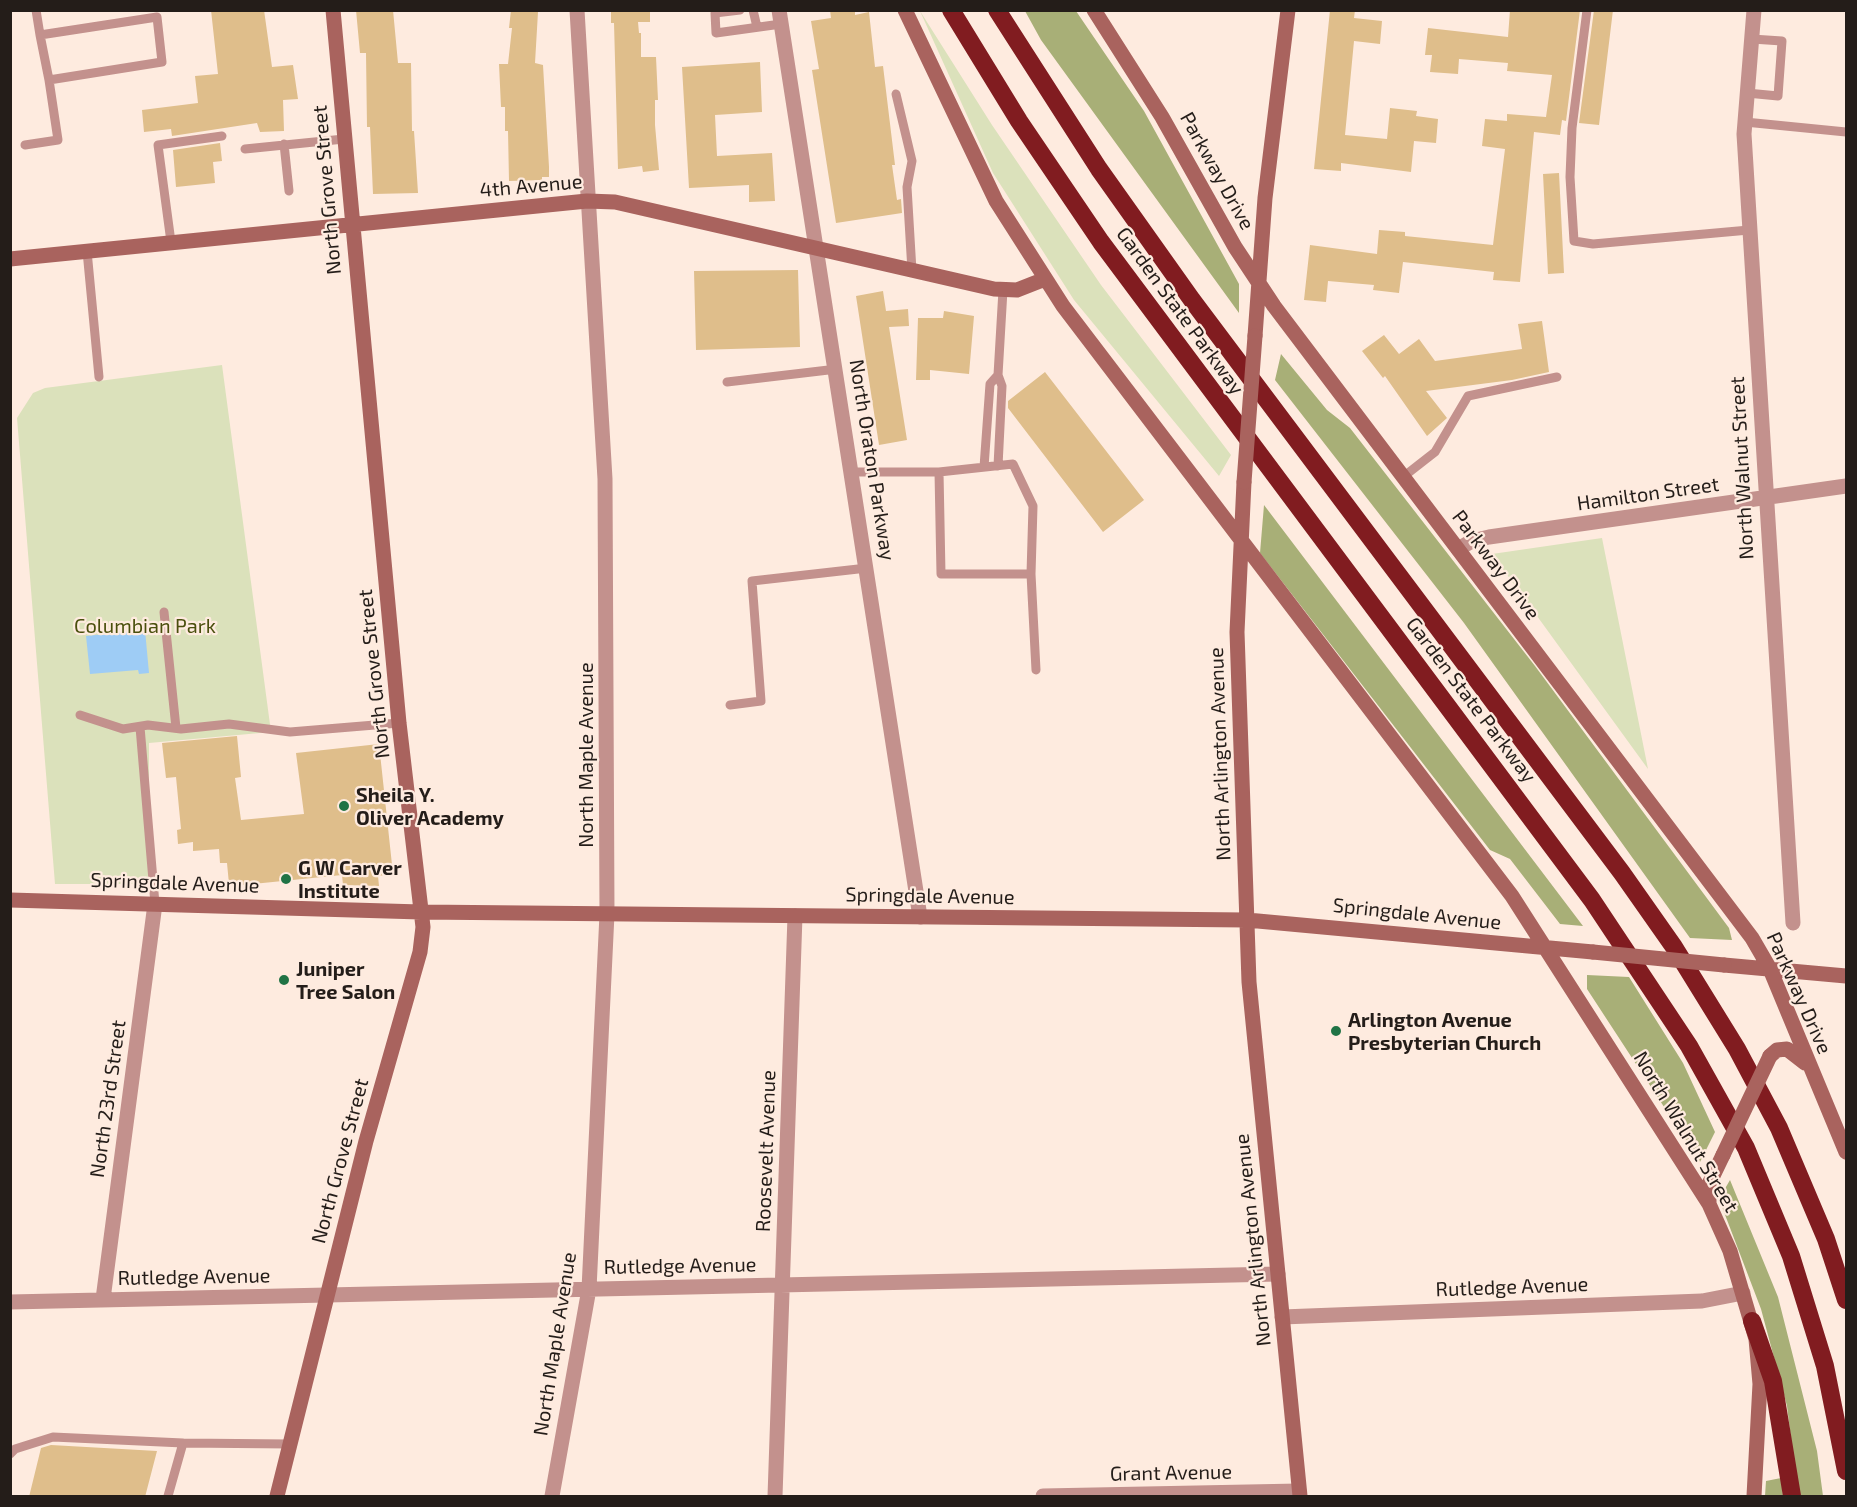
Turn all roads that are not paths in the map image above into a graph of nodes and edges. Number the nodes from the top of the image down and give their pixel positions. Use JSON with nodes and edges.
{"nodes":[{"id":1,"x":36,"y":10,"type":"edge"},
{"id":2,"x":333,"y":10,"type":"edge"},
{"id":3,"x":577,"y":10,"type":"edge"},
{"id":4,"x":740,"y":10,"type":"edge"},
{"id":5,"x":753,"y":10,"type":"edge"},
{"id":6,"x":905,"y":10,"type":"edge"},
{"id":7,"x":951,"y":10,"type":"edge"},
{"id":8,"x":998,"y":10,"type":"edge"},
{"id":9,"x":1094,"y":10,"type":"edge"},
{"id":10,"x":1288,"y":10,"type":"edge"},
{"id":11,"x":1587,"y":10,"type":"edge"},
{"id":12,"x":1754,"y":10,"type":"edge"},
{"id":13,"x":156,"y":14,"type":"edge"},
{"id":14,"x":780,"y":17,"type":"edge"},
{"id":15,"x":757,"y":27,"type":"junction"},
{"id":16,"x":40,"y":35,"type":"junction"},
{"id":17,"x":1752,"y":39,"type":"junction"},
{"id":18,"x":49,"y":80,"type":"junction"},
{"id":19,"x":1747,"y":93,"type":"junction"},
{"id":20,"x":896,"y":94,"type":"dead end"},
{"id":21,"x":1745,"y":122,"type":"junction"},
{"id":22,"x":1846,"y":132,"type":"edge"},
{"id":23,"x":222,"y":136,"type":"dead end"},
{"id":24,"x":344,"y":139,"type":"junction"},
{"id":25,"x":284,"y":144,"type":"junction"},
{"id":26,"x":25,"y":145,"type":"dead end"},
{"id":27,"x":245,"y":149,"type":"dead end"},
{"id":28,"x":289,"y":191,"type":"dead end"},
{"id":29,"x":587,"y":201,"type":"junction"},
{"id":30,"x":351,"y":223,"type":"junction"},
{"id":31,"x":1749,"y":230,"type":"junction"},
{"id":32,"x":171,"y":242,"type":"junction"},
{"id":33,"x":818,"y":249,"type":"junction"},
{"id":34,"x":87,"y":251,"type":"junction"},
{"id":35,"x":10,"y":260,"type":"edge"},
{"id":36,"x":912,"y":271,"type":"junction"},
{"id":37,"x":1045,"y":279,"type":"junction"},
{"id":38,"x":1258,"y":282,"type":"junction"},
{"id":39,"x":1003,"y":290,"type":"junction"},
{"id":40,"x":837,"y":369,"type":"junction"},
{"id":41,"x":998,"y":375,"type":"junction"},
{"id":42,"x":99,"y":377,"type":"dead end"},
{"id":43,"x":1557,"y":377,"type":"dead end"},
{"id":44,"x":727,"y":382,"type":"dead end"},
{"id":45,"x":998,"y":466,"type":"junction"},
{"id":46,"x":984,"y":467,"type":"junction"},
{"id":47,"x":852,"y":472,"type":"junction"},
{"id":48,"x":939,"y":472,"type":"junction"},
{"id":49,"x":1403,"y":477,"type":"junction"},
{"id":50,"x":1846,"y":486,"type":"edge"},
{"id":51,"x":1765,"y":498,"type":"junction"},
{"id":52,"x":1241,"y":539,"type":"junction"},
{"id":53,"x":1458,"y":549,"type":"junction"},
{"id":54,"x":867,"y":568,"type":"junction"},
{"id":55,"x":1031,"y":574,"type":"junction"},
{"id":56,"x":164,"y":612,"type":"dead end"},
{"id":57,"x":1036,"y":670,"type":"dead end"},
{"id":58,"x":730,"y":705,"type":"dead end"},
{"id":59,"x":80,"y":716,"type":"dead end"},
{"id":60,"x":399,"y":723,"type":"junction"},
{"id":61,"x":140,"y":726,"type":"junction"},
{"id":62,"x":176,"y":728,"type":"junction"},
{"id":63,"x":10,"y":900,"type":"edge"},
{"id":64,"x":155,"y":904,"type":"junction"},
{"id":65,"x":421,"y":912,"type":"junction"},
{"id":66,"x":607,"y":914,"type":"junction"},
{"id":67,"x":795,"y":916,"type":"junction"},
{"id":68,"x":920,"y":917,"type":"junction"},
{"id":69,"x":1247,"y":920,"type":"junction"},
{"id":70,"x":1793,"y":923,"type":"dead end"},
{"id":71,"x":1546,"y":947,"type":"junction"},
{"id":72,"x":1770,"y":969,"type":"junction"},
{"id":73,"x":1846,"y":976,"type":"edge"},
{"id":74,"x":1815,"y":1081,"type":"junction"},
{"id":75,"x":1846,"y":1152,"type":"edge"},
{"id":76,"x":1708,"y":1204,"type":"junction"},
{"id":77,"x":1278,"y":1274,"type":"junction"},
{"id":78,"x":782,"y":1284,"type":"junction"},
{"id":79,"x":589,"y":1289,"type":"junction"},
{"id":80,"x":1743,"y":1293,"type":"junction"},
{"id":81,"x":326,"y":1296,"type":"junction"},
{"id":82,"x":103,"y":1299,"type":"junction"},
{"id":83,"x":1846,"y":1300,"type":"edge"},
{"id":84,"x":10,"y":1302,"type":"edge"},
{"id":85,"x":1282,"y":1317,"type":"junction"},
{"id":86,"x":1752,"y":1321,"type":"junction"},
{"id":87,"x":183,"y":1443,"type":"junction"},
{"id":88,"x":290,"y":1444,"type":"junction"},
{"id":89,"x":10,"y":1454,"type":"edge"},
{"id":90,"x":1846,"y":1471,"type":"edge"},
{"id":91,"x":1300,"y":1494,"type":"edge"},
{"id":92,"x":168,"y":1497,"type":"edge"},
{"id":93,"x":277,"y":1497,"type":"edge"},
{"id":94,"x":552,"y":1497,"type":"edge"},
{"id":95,"x":775,"y":1497,"type":"edge"},
{"id":96,"x":1043,"y":1497,"type":"edge"},
{"id":97,"x":1754,"y":1497,"type":"edge"},
{"id":98,"x":1792,"y":1497,"type":"edge"}],
"edges":[{"from":1,"to":16,"type":"lane"},
{"from":2,"to":24,"type":"main road","name":"North Grove Street"},
{"from":3,"to":29,"type":"street","name":"North Maple Avenue"},
{"from":4,"to":15,"type":"lane"},
{"from":5,"to":15,"type":"lane"},
{"from":6,"to":37,"type":"main road"},
{"from":7,"to":90,"type":"highway","name":"Garden State Parkway"},
{"from":8,"to":83,"type":"highway","name":"Garden State Parkway"},
{"from":9,"to":38,"type":"main road","name":"Parkway Drive"},
{"from":10,"to":38,"type":"main road","name":"North Arlington Avenue"},
{"from":11,"to":31,"type":"lane"},
{"from":12,"to":17,"type":"street","name":"North Walnut Street"},
{"from":13,"to":16,"type":"lane"},
{"from":13,"to":18,"type":"lane"},
{"from":14,"to":15,"type":"lane"},
{"from":14,"to":33,"type":"street","name":"North Oraton Parkway"},
{"from":16,"to":18,"type":"lane"},
{"from":17,"to":19,"type":"street","name":"North Walnut Street"},
{"from":17,"to":19,"type":"lane"},
{"from":18,"to":26,"type":"lane"},
{"from":19,"to":21,"type":"street","name":"North Walnut Street"},
{"from":20,"to":36,"type":"lane"},
{"from":21,"to":22,"type":"lane"},
{"from":21,"to":31,"type":"street","name":"North Walnut Street"},
{"from":23,"to":32,"type":"lane"},
{"from":24,"to":25,"type":"lane"},
{"from":24,"to":30,"type":"main road","name":"North Grove Street"},
{"from":25,"to":27,"type":"lane"},
{"from":25,"to":28,"type":"lane"},
{"from":29,"to":30,"type":"main road","name":"4th Avenue"},
{"from":29,"to":33,"type":"main road","name":"4th Avenue"},
{"from":29,"to":66,"type":"street","name":"North Maple Avenue"},
{"from":30,"to":32,"type":"main road","name":"4th Avenue"},
{"from":30,"to":60,"type":"main road","name":"North Grove Street"},
{"from":31,"to":51,"type":"street","name":"North Walnut Street"},
{"from":32,"to":34,"type":"main road","name":"4th Avenue"},
{"from":33,"to":36,"type":"main road","name":"4th Avenue"},
{"from":33,"to":40,"type":"street","name":"North Oraton Parkway"},
{"from":34,"to":35,"type":"main road","name":"4th Avenue"},
{"from":34,"to":42,"type":"lane"},
{"from":36,"to":39,"type":"main road","name":"4th Avenue"},
{"from":37,"to":39,"type":"main road","name":"4th Avenue"},
{"from":37,"to":52,"type":"main road"},
{"from":38,"to":49,"type":"main road","name":"Parkway Drive"},
{"from":38,"to":52,"type":"main road","name":"North Arlington Avenue","bridge":true},
{"from":39,"to":41,"type":"lane"},
{"from":40,"to":44,"type":"lane"},
{"from":40,"to":47,"type":"street","name":"North Oraton Parkway"},
{"from":41,"to":45,"type":"lane"},
{"from":41,"to":46,"type":"lane"},
{"from":43,"to":49,"type":"lane"},
{"from":45,"to":46,"type":"lane"},
{"from":45,"to":55,"type":"lane"},
{"from":46,"to":48,"type":"lane"},
{"from":47,"to":48,"type":"lane"},
{"from":47,"to":54,"type":"street","name":"North Oraton Parkway"},
{"from":48,"to":55,"type":"lane"},
{"from":49,"to":53,"type":"main road","name":"Parkway Drive"},
{"from":50,"to":51,"type":"street","name":"Hamilton Street"},
{"from":51,"to":53,"type":"street","name":"Hamilton Street"},
{"from":51,"to":70,"type":"street","name":"North Walnut Street"},
{"from":52,"to":69,"type":"main road","name":"North Arlington Avenue"},
{"from":52,"to":71,"type":"main road"},
{"from":53,"to":72,"type":"main road","name":"Parkway Drive"},
{"from":54,"to":58,"type":"lane"},
{"from":54,"to":68,"type":"street","name":"North Oraton Parkway"},
{"from":55,"to":57,"type":"lane"},
{"from":56,"to":62,"type":"lane"},
{"from":59,"to":61,"type":"lane"},
{"from":60,"to":62,"type":"lane"},
{"from":60,"to":65,"type":"main road","name":"North Grove Street"},
{"from":61,"to":62,"type":"lane"},
{"from":61,"to":64,"type":"lane"},
{"from":63,"to":64,"type":"main road","name":"Springdale Avenue"},
{"from":64,"to":65,"type":"main road","name":"Springdale Avenue"},
{"from":64,"to":82,"type":"street","name":"North 23rd Street"},
{"from":65,"to":66,"type":"main road","name":"Springdale Avenue"},
{"from":65,"to":81,"type":"main road","name":"North Grove Street"},
{"from":66,"to":67,"type":"main road","name":"Springdale Avenue"},
{"from":66,"to":79,"type":"street","name":"North Maple Avenue"},
{"from":67,"to":68,"type":"main road","name":"Springdale Avenue"},
{"from":67,"to":78,"type":"street","name":"Roosevelt Avenue"},
{"from":68,"to":69,"type":"main road","name":"Springdale Avenue"},
{"from":69,"to":71,"type":"main road","name":"Springdale Avenue"},
{"from":69,"to":77,"type":"main road","name":"North Arlington Avenue"},
{"from":71,"to":72,"type":"main road","name":"Springdale Avenue","bridge":true},
{"from":71,"to":76,"type":"main road","name":"North Walnut Street"},
{"from":72,"to":73,"type":"main road","name":"Springdale Avenue"},
{"from":72,"to":74,"type":"main road","name":"Parkway Drive"},
{"from":74,"to":75,"type":"main road","name":"Parkway Drive"},
{"from":74,"to":76,"type":"main road","bridge":true},
{"from":76,"to":80,"type":"main road","name":"North Walnut Street"},
{"from":77,"to":78,"type":"street","name":"Rutledge Avenue"},
{"from":77,"to":85,"type":"main road","name":"North Arlington Avenue"},
{"from":78,"to":79,"type":"street","name":"Rutledge Avenue"},
{"from":78,"to":95,"type":"street","name":"Roosevelt Avenue"},
{"from":79,"to":81,"type":"street","name":"Rutledge Avenue"},
{"from":79,"to":94,"type":"street","name":"North Maple Avenue"},
{"from":80,"to":85,"type":"street","name":"Rutledge Avenue"},
{"from":80,"to":86,"type":"main road","name":"North Walnut Street"},
{"from":81,"to":82,"type":"street","name":"Rutledge Avenue"},
{"from":81,"to":88,"type":"main road","name":"North Grove Street"},
{"from":82,"to":84,"type":"street","name":"Rutledge Avenue"},
{"from":85,"to":91,"type":"main road","name":"North Arlington Avenue"},
{"from":86,"to":97,"type":"main road","name":"North Walnut Street"},
{"from":86,"to":98,"type":"highway"},
{"from":87,"to":88,"type":"lane"},
{"from":87,"to":89,"type":"lane"},
{"from":87,"to":92,"type":"lane"},
{"from":88,"to":93,"type":"main road","name":"North Grove Street"},
{"from":91,"to":96,"type":"street","name":"Grant Avenue"}]}
